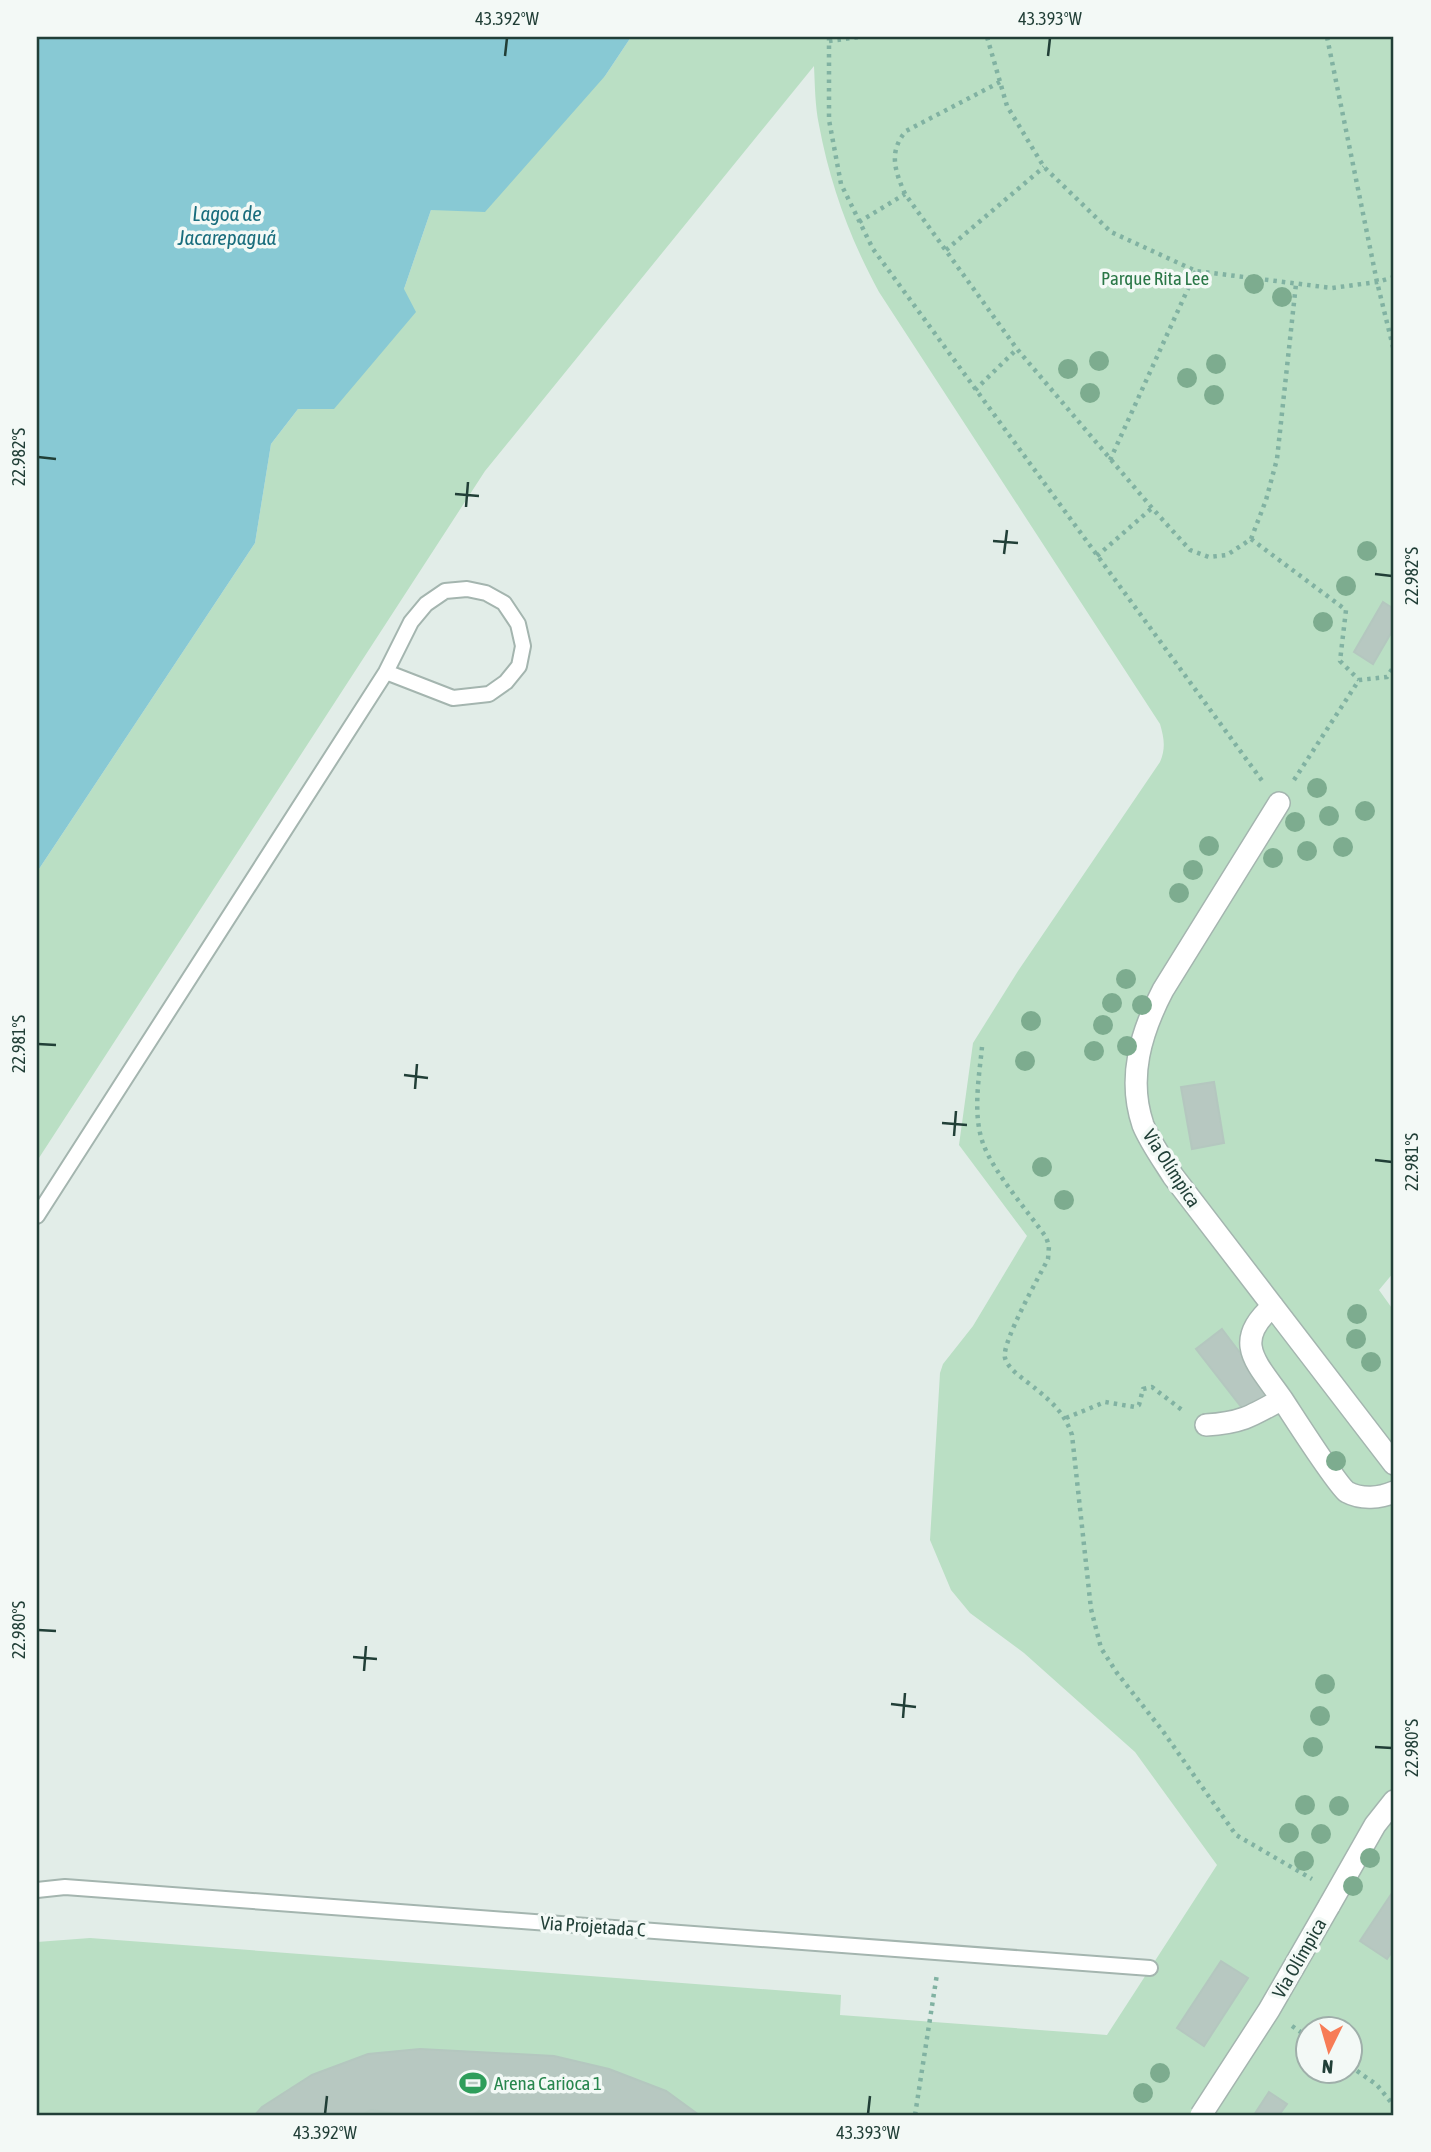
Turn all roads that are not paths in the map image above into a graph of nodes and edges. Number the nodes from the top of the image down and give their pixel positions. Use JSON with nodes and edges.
{"nodes":[{"id":1,"x":386,"y":672,"type":"junction"},
{"id":2,"x":1279,"y":803,"type":"road end"},
{"id":3,"x":37,"y":1216,"type":"edge"},
{"id":4,"x":1273,"y":1306,"type":"junction"},
{"id":5,"x":1282,"y":1399,"type":"junction"},
{"id":6,"x":1206,"y":1425,"type":"road end"},
{"id":7,"x":1394,"y":1464,"type":"edge"},
{"id":8,"x":1394,"y":1492,"type":"edge"},
{"id":9,"x":1394,"y":1801,"type":"edge"},
{"id":10,"x":37,"y":1890,"type":"edge"},
{"id":11,"x":1150,"y":1968,"type":"dead end"},
{"id":12,"x":1201,"y":2115,"type":"edge"}],
"edges":[{"from":1,"to":1,"type":"lane"},
{"from":1,"to":3,"type":"lane"},
{"from":2,"to":4,"type":"street","name":"Via Olímpica"},
{"from":4,"to":5,"type":"street"},
{"from":4,"to":7,"type":"street","name":"Via Olímpica"},
{"from":5,"to":6,"type":"street"},
{"from":5,"to":8,"type":"street"},
{"from":9,"to":12,"type":"street","name":"Via Olímpica","bridge":true},
{"from":10,"to":11,"type":"lane","name":"Via Projetada C"}]}
